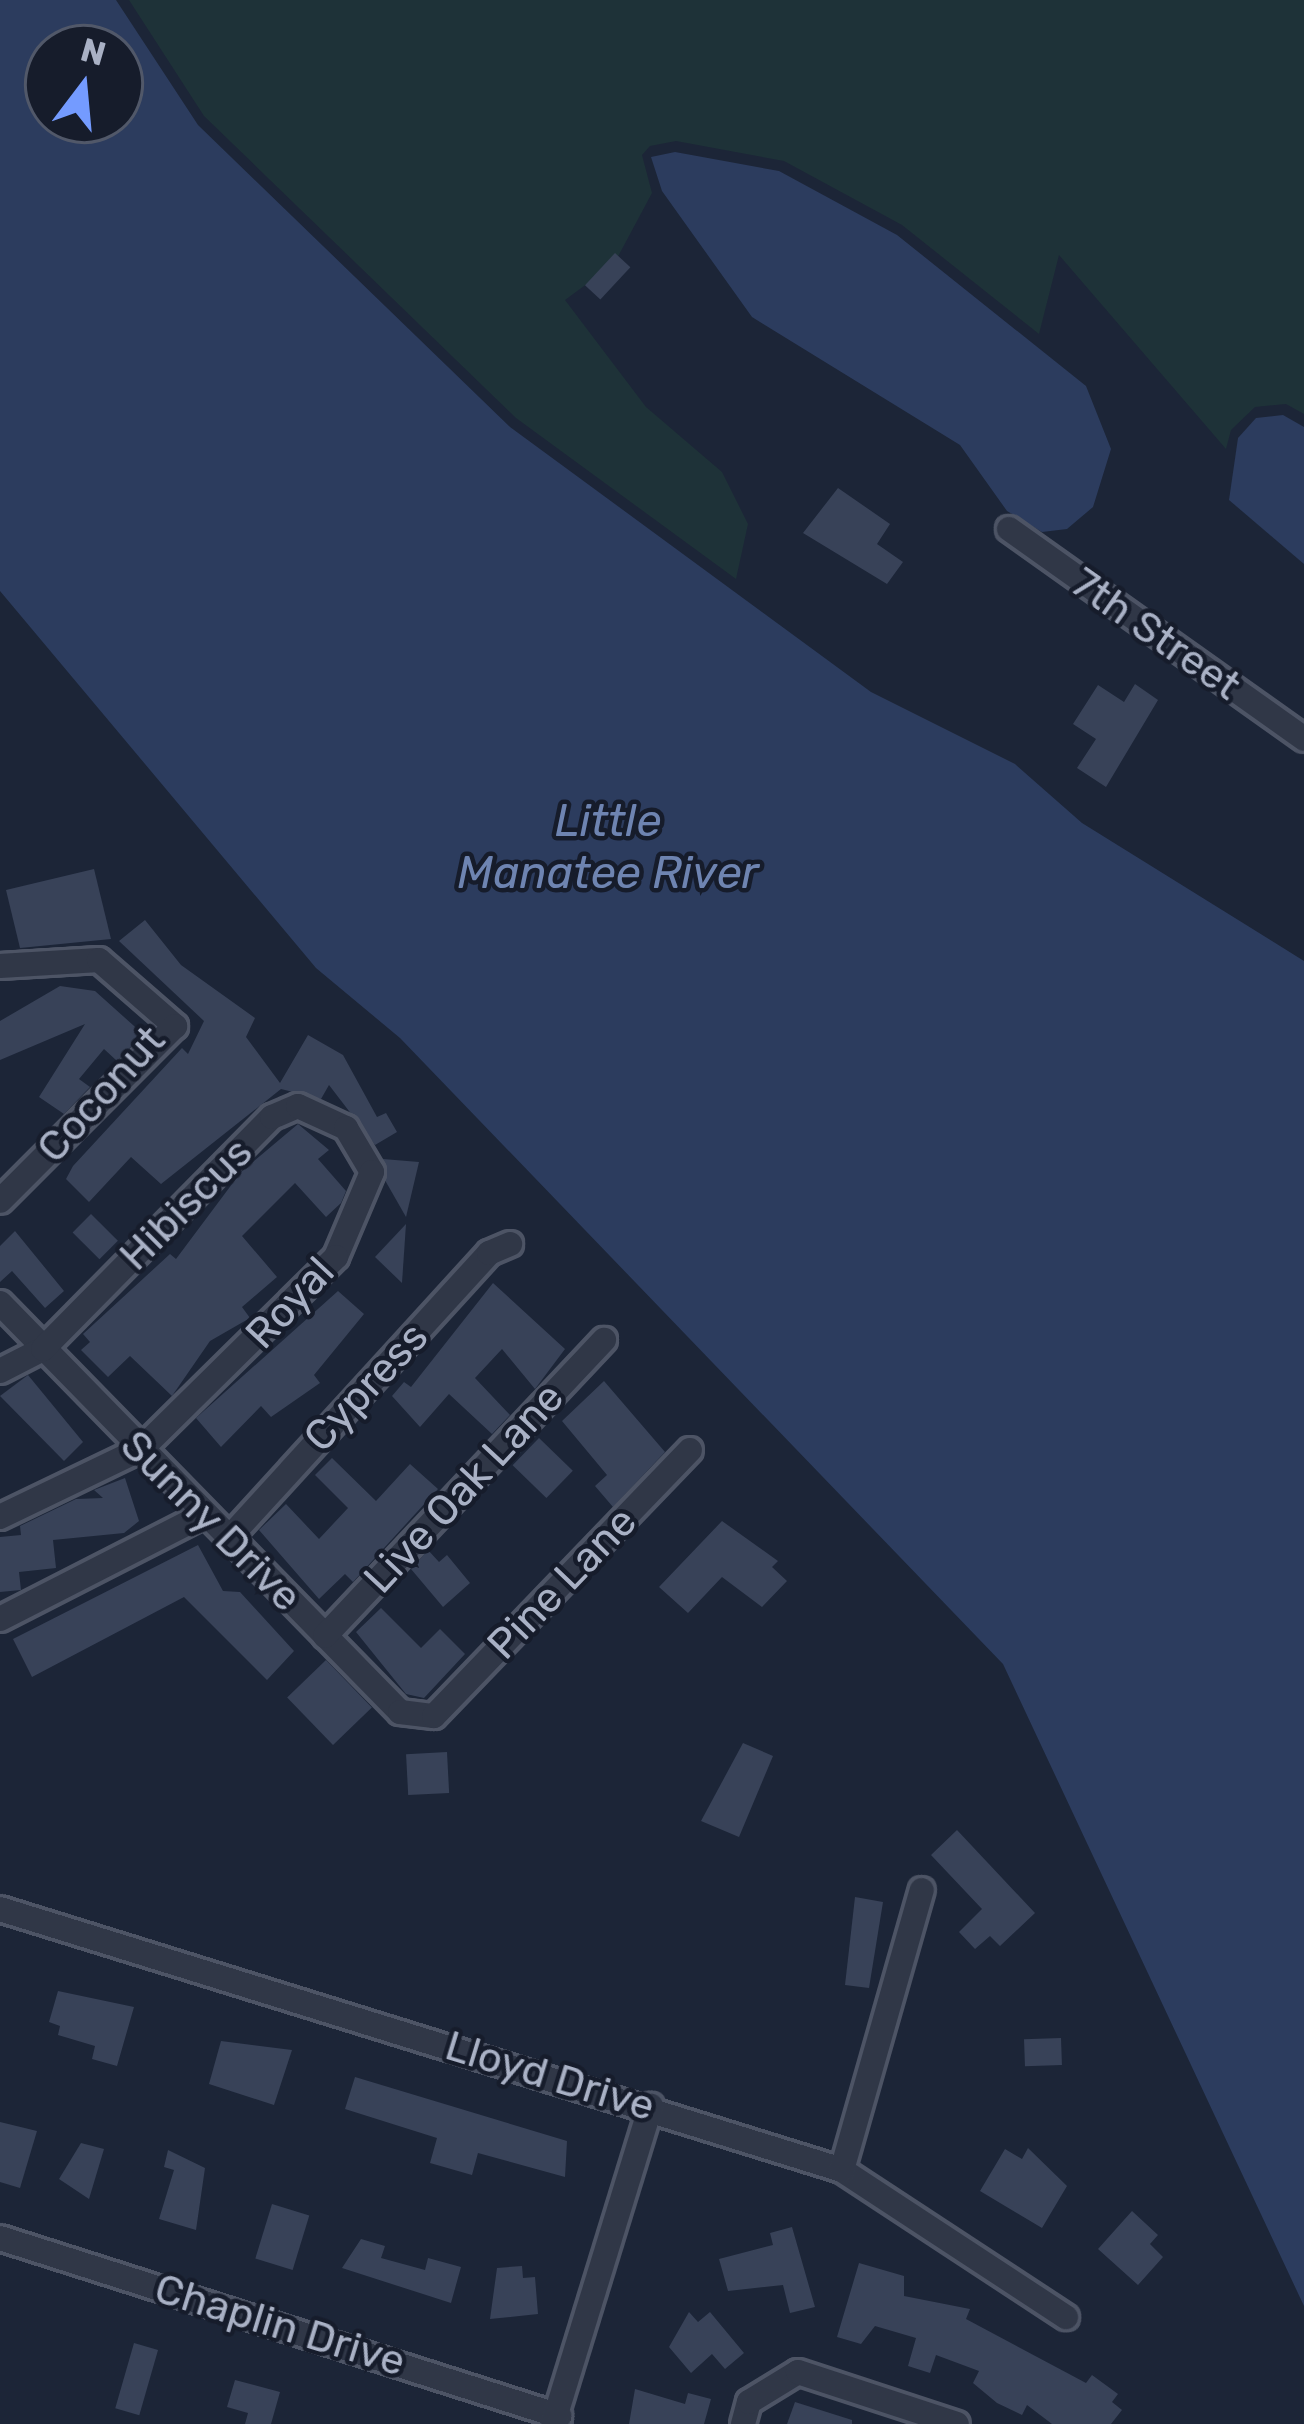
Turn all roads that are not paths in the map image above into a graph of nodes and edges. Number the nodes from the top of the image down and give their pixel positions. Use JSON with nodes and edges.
{"nodes":[{"id":1,"x":1009,"y":530,"type":"dead end"},
{"id":2,"x":1304,"y":739,"type":"edge"},
{"id":3,"x":0,"y":966,"type":"edge"},
{"id":4,"x":346,"y":1128,"type":"joint"},
{"id":5,"x":0,"y":1201,"type":"edge"},
{"id":6,"x":510,"y":1244,"type":"dead end"},
{"id":7,"x":0,"y":1303,"type":"edge"},
{"id":8,"x":604,"y":1340,"type":"dead end"},
{"id":9,"x":43,"y":1349,"type":"junction"},
{"id":10,"x":0,"y":1371,"type":"edge"},
{"id":11,"x":141,"y":1449,"type":"junction"},
{"id":12,"x":690,"y":1450,"type":"dead end"},
{"id":13,"x":205,"y":1514,"type":"junction"},
{"id":14,"x":0,"y":1517,"type":"edge"},
{"id":15,"x":229,"y":1538,"type":"junction"},
{"id":16,"x":0,"y":1619,"type":"edge"},
{"id":17,"x":325,"y":1636,"type":"junction"},
{"id":18,"x":434,"y":1716,"type":"joint"},
{"id":19,"x":922,"y":1890,"type":"dead end"},
{"id":20,"x":0,"y":1909,"type":"edge"},
{"id":21,"x":651,"y":2106,"type":"junction"},
{"id":22,"x":842,"y":2170,"type":"junction"},
{"id":23,"x":0,"y":2238,"type":"edge"},
{"id":24,"x":1066,"y":2317,"type":"dead end"},
{"id":25,"x":556,"y":2420,"type":"edge"},
{"id":26,"x":743,"y":2424,"type":"edge"},
{"id":27,"x":957,"y":2424,"type":"edge"}],
"edges":[{"from":1,"to":2,"type":"street","name":"7th Street"},
{"from":3,"to":5,"type":"street","name":"Coconut"},
{"from":4,"to":9,"type":"street","name":"Hibiscus"},
{"from":4,"to":11,"type":"street","name":"Royal"},
{"from":6,"to":15,"type":"street","name":"Cypress"},
{"from":7,"to":9,"type":"street","name":"Sunny Drive"},
{"from":8,"to":17,"type":"street","name":"Live Oak Lane"},
{"from":9,"to":10,"type":"street","name":"Hibiscus"},
{"from":9,"to":11,"type":"street","name":"Sunny Drive"},
{"from":11,"to":13,"type":"street","name":"Sunny Drive"},
{"from":11,"to":14,"type":"street"},
{"from":12,"to":18,"type":"street","name":"Pine Lane"},
{"from":13,"to":15,"type":"street","name":"Sunny Drive"},
{"from":13,"to":16,"type":"street"},
{"from":15,"to":17,"type":"street","name":"Sunny Drive"},
{"from":17,"to":18,"type":"street","name":"Sunny Drive"},
{"from":19,"to":22,"type":"street"},
{"from":20,"to":21,"type":"street","name":"Lloyd Drive"},
{"from":21,"to":22,"type":"street","name":"Lloyd Drive"},
{"from":21,"to":25,"type":"street"},
{"from":22,"to":24,"type":"street","name":"Lloyd Drive"},
{"from":23,"to":25,"type":"street","name":"Chaplin Drive"},
{"from":26,"to":27,"type":"street"}]}
